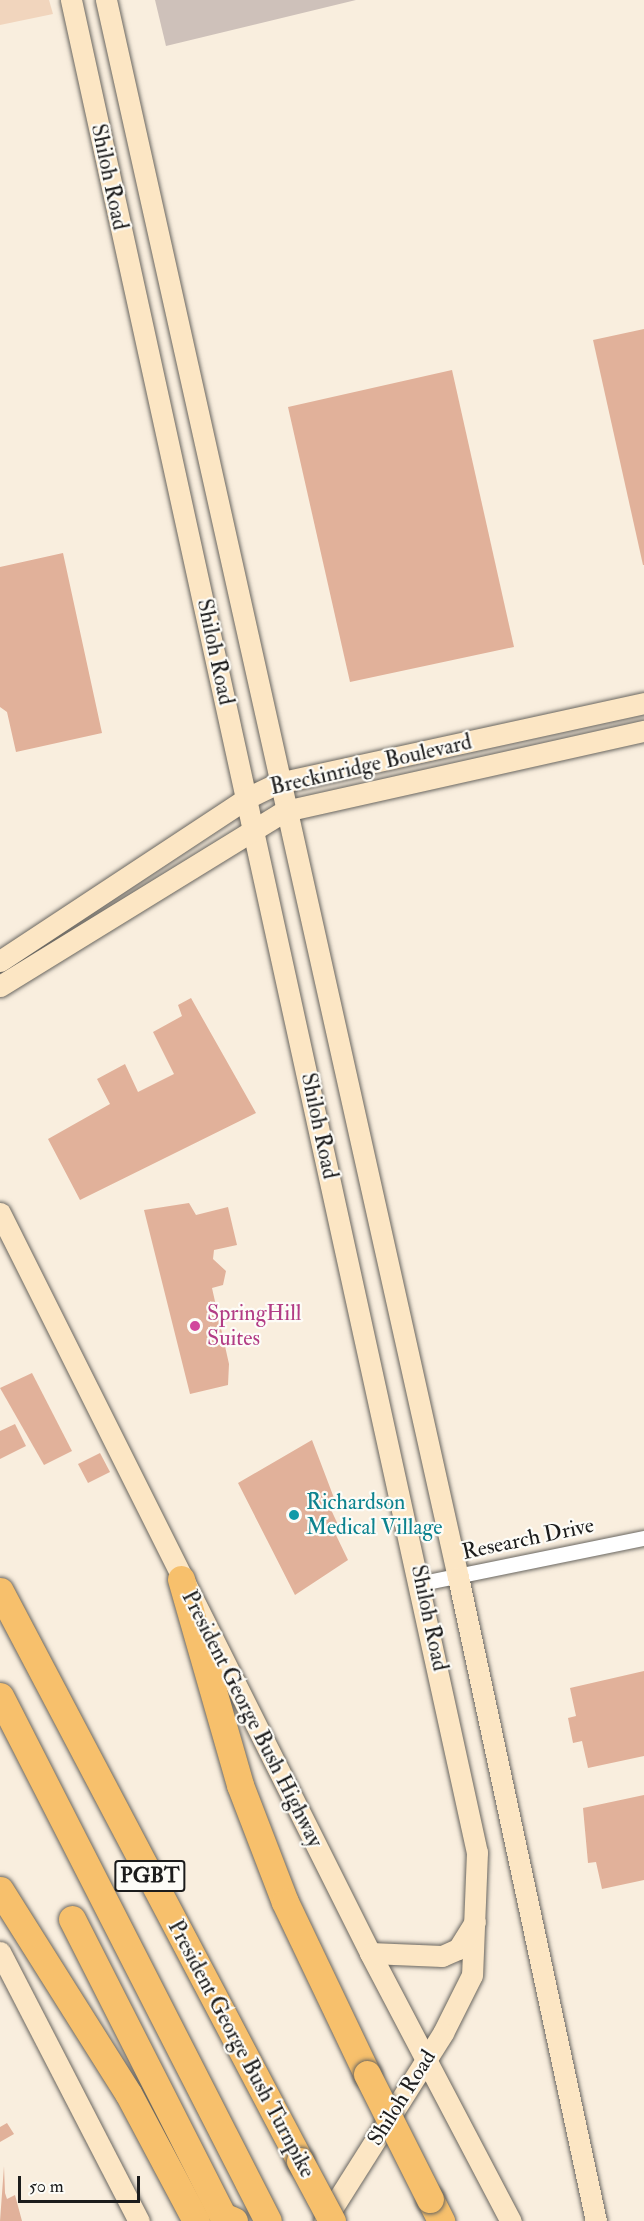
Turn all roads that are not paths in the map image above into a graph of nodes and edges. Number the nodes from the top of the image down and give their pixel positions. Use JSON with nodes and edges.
{"nodes":[{"id":1,"x":71,"y":0,"type":"edge"},
{"id":2,"x":106,"y":0,"type":"edge"},
{"id":3,"x":82,"y":53,"type":"junction"},
{"id":4,"x":118,"y":56,"type":"junction"},
{"id":5,"x":644,"y":703,"type":"edge"},
{"id":6,"x":644,"y":731,"type":"edge"},
{"id":7,"x":278,"y":783,"type":"junction"},
{"id":8,"x":247,"y":798,"type":"junction"},
{"id":9,"x":285,"y":811,"type":"junction"},
{"id":10,"x":254,"y":827,"type":"junction"},
{"id":11,"x":54,"y":926,"type":"junction"},
{"id":12,"x":69,"y":942,"type":"junction"},
{"id":13,"x":0,"y":961,"type":"edge"},
{"id":14,"x":0,"y":986,"type":"edge"},
{"id":15,"x":368,"y":1191,"type":"junction"},
{"id":16,"x":335,"y":1198,"type":"junction"},
{"id":17,"x":0,"y":1213,"type":"edge"},
{"id":18,"x":644,"y":1538,"type":"edge"},
{"id":19,"x":459,"y":1576,"type":"junction"},
{"id":20,"x":182,"y":1579,"type":"junction"},
{"id":21,"x":422,"y":1583,"type":"junction"},
{"id":22,"x":0,"y":1590,"type":"edge"},
{"id":23,"x":0,"y":1696,"type":"edge"},
{"id":24,"x":0,"y":1890,"type":"edge"},
{"id":25,"x":477,"y":1918,"type":"junction"},
{"id":26,"x":72,"y":1919,"type":"dead end"},
{"id":27,"x":0,"y":1952,"type":"edge"},
{"id":28,"x":370,"y":1953,"type":"junction"},
{"id":29,"x":426,"y":2060,"type":"junction"},
{"id":30,"x":435,"y":2210,"type":"edge"},
{"id":31,"x":267,"y":2218,"type":"edge"},
{"id":32,"x":138,"y":2221,"type":"edge"},
{"id":33,"x":196,"y":2221,"type":"edge"},
{"id":34,"x":234,"y":2221,"type":"edge"},
{"id":35,"x":324,"y":2221,"type":"edge"},
{"id":36,"x":332,"y":2221,"type":"edge"},
{"id":37,"x":511,"y":2221,"type":"edge"},
{"id":38,"x":596,"y":2221,"type":"edge"}],
"edges":[{"from":1,"to":3,"type":"main road","name":"Shiloh Road"},
{"from":2,"to":4,"type":"main road","name":"Shiloh Road"},
{"from":3,"to":4,"type":"main road"},
{"from":3,"to":8,"type":"main road","name":"Shiloh Road"},
{"from":4,"to":7,"type":"main road","name":"Shiloh Road"},
{"from":5,"to":7,"type":"main road","name":"Breckinridge Boulevard"},
{"from":6,"to":9,"type":"main road","name":"Breckinridge Boulevard"},
{"from":7,"to":8,"type":"main road","name":"Breckinridge Boulevard"},
{"from":7,"to":9,"type":"main road","name":"Shiloh Road"},
{"from":8,"to":10,"type":"main road","name":"Shiloh Road"},
{"from":8,"to":11,"type":"main road","name":"Breckinridge Boulevard"},
{"from":9,"to":10,"type":"main road","name":"Breckinridge Boulevard"},
{"from":9,"to":15,"type":"main road","name":"Shiloh Road"},
{"from":10,"to":12,"type":"main road","name":"Breckinridge Boulevard"},
{"from":10,"to":16,"type":"main road","name":"Shiloh Road"},
{"from":11,"to":12,"type":"main road"},
{"from":11,"to":13,"type":"main road","name":"Breckinridge Boulevard"},
{"from":12,"to":14,"type":"main road","name":"Breckinridge Boulevard"},
{"from":15,"to":16,"type":"main road"},
{"from":15,"to":19,"type":"main road","name":"Shiloh Road"},
{"from":16,"to":21,"type":"main road","name":"Shiloh Road"},
{"from":17,"to":20,"type":"main road","name":"President George Bush Highway"},
{"from":18,"to":19,"type":"street","name":"Research Drive"},
{"from":19,"to":21,"type":"street","name":"Research Drive"},
{"from":19,"to":38,"type":"main road","name":"Shiloh Road"},
{"from":20,"to":28,"type":"main road","name":"President George Bush Highway"},
{"from":20,"to":30,"type":"highway","bridge":true},
{"from":21,"to":25,"type":"main road","name":"Shiloh Road"},
{"from":22,"to":36,"type":"highway","name":"President George Bush Turnpike","number":"PGBT","bridge":true},
{"from":23,"to":31,"type":"highway","number":"PGBT"},
{"from":24,"to":33,"type":"highway"},
{"from":25,"to":28,"type":"main road"},
{"from":25,"to":29,"type":"main road","name":"Shiloh Road"},
{"from":26,"to":34,"type":"highway"},
{"from":27,"to":32,"type":"main road"},
{"from":28,"to":29,"type":"main road","name":"President George Bush Highway"},
{"from":29,"to":35,"type":"main road","name":"Shiloh Road"},
{"from":29,"to":37,"type":"main road","name":"President George Bush Highway"}]}
